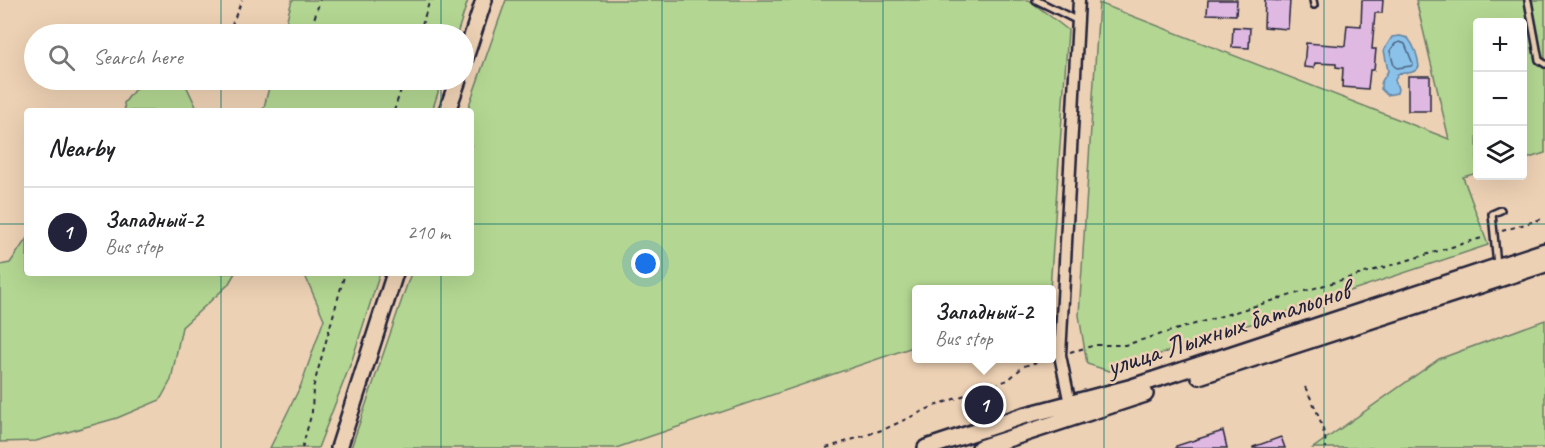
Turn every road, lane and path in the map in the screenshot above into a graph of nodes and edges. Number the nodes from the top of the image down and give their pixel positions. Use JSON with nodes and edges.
{"nodes":[{"id":1,"x":242,"y":0,"type":"edge"},
{"id":2,"x":320,"y":0,"type":"edge"},
{"id":3,"x":430,"y":0,"type":"edge"},
{"id":4,"x":484,"y":0,"type":"edge"},
{"id":5,"x":1036,"y":0,"type":"edge"},
{"id":6,"x":1079,"y":0,"type":"edge"},
{"id":7,"x":1528,"y":1,"type":"edge"},
{"id":8,"x":1078,"y":21,"type":"junction"},
{"id":9,"x":232,"y":24,"type":"edge"},
{"id":10,"x":313,"y":24,"type":"edge"},
{"id":11,"x":422,"y":24,"type":"edge"},
{"id":12,"x":474,"y":30,"type":"edge"},
{"id":13,"x":1545,"y":64,"type":"edge"},
{"id":14,"x":401,"y":90,"type":"edge"},
{"id":15,"x":454,"y":90,"type":"edge"},
{"id":16,"x":395,"y":108,"type":"edge"},
{"id":17,"x":448,"y":108,"type":"edge"},
{"id":18,"x":1501,"y":210,"type":"dead end"},
{"id":19,"x":1545,"y":218,"type":"edge"},
{"id":20,"x":1494,"y":234,"type":"junction"},
{"id":21,"x":1545,"y":251,"type":"edge"},
{"id":22,"x":1545,"y":264,"type":"edge"},
{"id":23,"x":1497,"y":267,"type":"junction"},
{"id":24,"x":344,"y":276,"type":"edge"},
{"id":25,"x":394,"y":276,"type":"edge"},
{"id":26,"x":1056,"y":342,"type":"edge"},
{"id":27,"x":1056,"y":357,"type":"edge"},
{"id":28,"x":1056,"y":360,"type":"edge"},
{"id":29,"x":1034,"y":363,"type":"edge"},
{"id":30,"x":1305,"y":387,"type":"dead end"},
{"id":31,"x":1072,"y":411,"type":"junction"},
{"id":32,"x":302,"y":448,"type":"edge"},
{"id":33,"x":339,"y":448,"type":"edge"},
{"id":34,"x":826,"y":448,"type":"edge"},
{"id":35,"x":926,"y":448,"type":"edge"},
{"id":36,"x":980,"y":448,"type":"edge"},
{"id":37,"x":1326,"y":448,"type":"edge"}],
"edges":[{"from":1,"to":9,"type":"path"},
{"from":2,"to":10,"type":"path"},
{"from":3,"to":11,"type":"path"},
{"from":4,"to":12,"type":"main road"},
{"from":5,"to":8,"type":"lane"},
{"from":6,"to":8,"type":"street"},
{"from":7,"to":13,"type":"lane"},
{"from":8,"to":26,"type":"street"},
{"from":14,"to":16,"type":"path"},
{"from":15,"to":17,"type":"main road"},
{"from":18,"to":20,"type":"lane"},
{"from":19,"to":20,"type":"path"},
{"from":20,"to":23,"type":"lane"},
{"from":20,"to":27,"type":"path"},
{"from":21,"to":23,"type":"main road","name":"улица Лыжных батальонов"},
{"from":22,"to":31,"type":"main road","name":"улица Лыжных батальонов"},
{"from":23,"to":31,"type":"main road","name":"улица Лыжных батальонов"},
{"from":24,"to":32,"type":"path"},
{"from":25,"to":33,"type":"main road"},
{"from":28,"to":31,"type":"street"},
{"from":29,"to":34,"type":"path"},
{"from":30,"to":37,"type":"path"},
{"from":31,"to":35,"type":"main road","name":"улица Лыжных батальонов"},
{"from":31,"to":36,"type":"main road","name":"улица Лыжных батальонов"}]}
